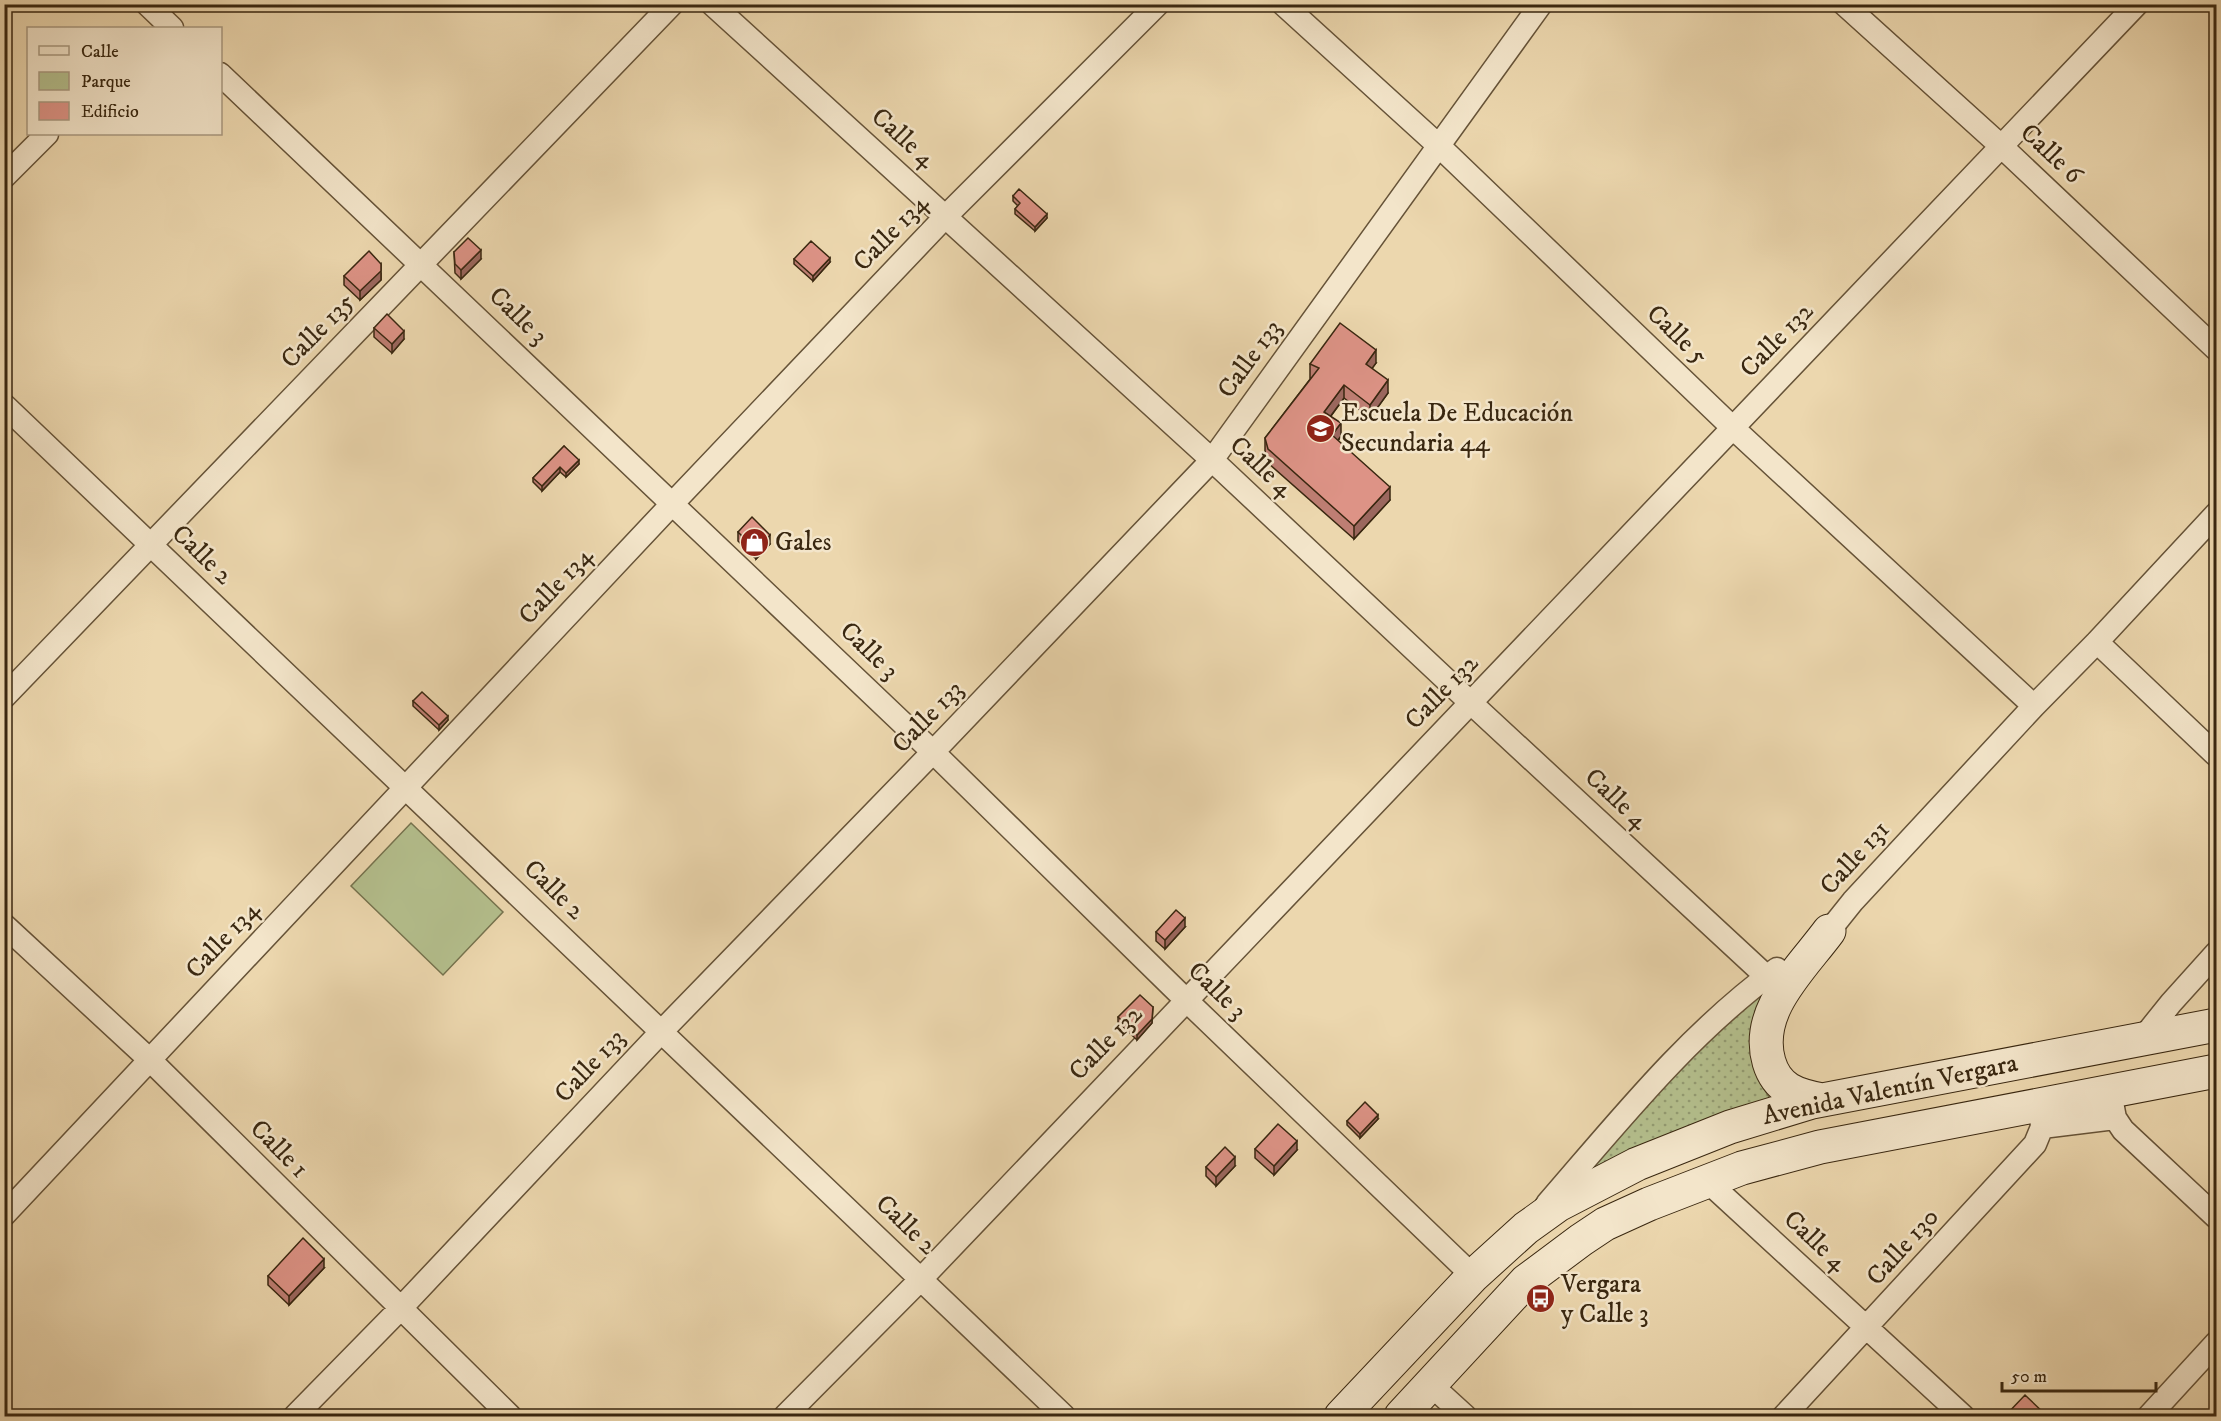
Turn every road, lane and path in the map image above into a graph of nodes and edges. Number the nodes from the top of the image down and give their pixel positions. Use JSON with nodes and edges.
{"nodes":[{"id":1,"x":672,"y":4,"type":"edge"},
{"id":2,"x":712,"y":4,"type":"edge"},
{"id":3,"x":1158,"y":4,"type":"edge"},
{"id":4,"x":1283,"y":4,"type":"edge"},
{"id":5,"x":1541,"y":4,"type":"edge"},
{"id":6,"x":1844,"y":4,"type":"edge"},
{"id":7,"x":2137,"y":4,"type":"edge"},
{"id":8,"x":222,"y":76,"type":"edge"},
{"id":9,"x":46,"y":135,"type":"edge"},
{"id":10,"x":1439,"y":146,"type":"junction"},
{"id":11,"x":2001,"y":146,"type":"junction"},
{"id":12,"x":4,"y":177,"type":"edge"},
{"id":13,"x":946,"y":216,"type":"junction"},
{"id":14,"x":422,"y":264,"type":"junction"},
{"id":15,"x":2217,"y":349,"type":"edge"},
{"id":16,"x":4,"y":405,"type":"edge"},
{"id":17,"x":1733,"y":428,"type":"junction"},
{"id":18,"x":1212,"y":460,"type":"junction"},
{"id":19,"x":673,"y":503,"type":"junction"},
{"id":20,"x":2217,"y":514,"type":"edge"},
{"id":21,"x":151,"y":545,"type":"junction"},
{"id":22,"x":2097,"y":642,"type":"junction"},
{"id":23,"x":4,"y":697,"type":"edge"},
{"id":24,"x":1471,"y":703,"type":"junction"},
{"id":25,"x":2034,"y":706,"type":"junction"},
{"id":26,"x":933,"y":752,"type":"junction"},
{"id":27,"x":2217,"y":755,"type":"edge"},
{"id":28,"x":406,"y":788,"type":"junction"},
{"id":29,"x":4,"y":925,"type":"edge"},
{"id":30,"x":1829,"y":932,"type":"junction"},
{"id":31,"x":2217,"y":953,"type":"edge"},
{"id":32,"x":1767,"y":976,"type":"junction"},
{"id":33,"x":1186,"y":1000,"type":"junction"},
{"id":34,"x":2217,"y":1025,"type":"edge"},
{"id":35,"x":662,"y":1031,"type":"junction"},
{"id":36,"x":2143,"y":1038,"type":"junction"},
{"id":37,"x":150,"y":1060,"type":"junction"},
{"id":38,"x":2217,"y":1071,"type":"edge"},
{"id":39,"x":1822,"y":1100,"type":"junction"},
{"id":40,"x":2113,"y":1105,"type":"junction"},
{"id":41,"x":2041,"y":1116,"type":"junction"},
{"id":42,"x":1707,"y":1180,"type":"junction"},
{"id":43,"x":4,"y":1215,"type":"edge"},
{"id":44,"x":2217,"y":1217,"type":"edge"},
{"id":45,"x":1526,"y":1228,"type":"junction"},
{"id":46,"x":1473,"y":1276,"type":"junction"},
{"id":47,"x":921,"y":1279,"type":"junction"},
{"id":48,"x":400,"y":1309,"type":"junction"},
{"id":49,"x":1867,"y":1328,"type":"junction"},
{"id":50,"x":2217,"y":1342,"type":"edge"},
{"id":51,"x":1431,"y":1385,"type":"junction"},
{"id":52,"x":295,"y":1416,"type":"edge"},
{"id":53,"x":510,"y":1416,"type":"edge"},
{"id":54,"x":786,"y":1416,"type":"edge"},
{"id":55,"x":1064,"y":1416,"type":"edge"},
{"id":56,"x":1341,"y":1416,"type":"edge"},
{"id":57,"x":1401,"y":1416,"type":"edge"},
{"id":58,"x":1465,"y":1416,"type":"edge"},
{"id":59,"x":1784,"y":1416,"type":"edge"},
{"id":60,"x":1963,"y":1416,"type":"edge"},
{"id":61,"x":2149,"y":1416,"type":"edge"}],
"edges":[{"from":1,"to":14,"type":"street","name":"Calle 135"},
{"from":2,"to":13,"type":"street","name":"Calle 4"},
{"from":3,"to":13,"type":"street","name":"Calle 134"},
{"from":4,"to":10,"type":"street","name":"Calle 5"},
{"from":5,"to":10,"type":"street","name":"Calle 133"},
{"from":6,"to":11,"type":"street","name":"Calle 6"},
{"from":7,"to":11,"type":"street","name":"Calle 132"},
{"from":8,"to":14,"type":"street","name":"Calle 3"},
{"from":9,"to":12,"type":"street"},
{"from":10,"to":17,"type":"street","name":"Calle 5"},
{"from":10,"to":18,"type":"street","name":"Calle 133"},
{"from":11,"to":15,"type":"street","name":"Calle 6"},
{"from":11,"to":17,"type":"street","name":"Calle 132"},
{"from":13,"to":18,"type":"street","name":"Calle 4"},
{"from":13,"to":19,"type":"street","name":"Calle 134"},
{"from":14,"to":19,"type":"street","name":"Calle 3"},
{"from":14,"to":21,"type":"street","name":"Calle 135"},
{"from":16,"to":21,"type":"street","name":"Calle 2"},
{"from":17,"to":24,"type":"street","name":"Calle 132"},
{"from":17,"to":25,"type":"street","name":"Calle 5"},
{"from":18,"to":24,"type":"street","name":"Calle 4"},
{"from":18,"to":26,"type":"street","name":"Calle 133"},
{"from":19,"to":26,"type":"street","name":"Calle 3"},
{"from":19,"to":28,"type":"street","name":"Calle 134"},
{"from":20,"to":22,"type":"street","name":"Calle 131"},
{"from":21,"to":23,"type":"street","name":"Calle 135"},
{"from":21,"to":28,"type":"street","name":"Calle 2"},
{"from":22,"to":25,"type":"street","name":"Calle 131"},
{"from":22,"to":27,"type":"street"},
{"from":24,"to":32,"type":"street","name":"Calle 4"},
{"from":24,"to":33,"type":"street","name":"Calle 132"},
{"from":25,"to":30,"type":"street","name":"Calle 131"},
{"from":26,"to":33,"type":"street","name":"Calle 3"},
{"from":26,"to":35,"type":"street","name":"Calle 133"},
{"from":28,"to":35,"type":"street","name":"Calle 2"},
{"from":28,"to":37,"type":"street","name":"Calle 134"},
{"from":29,"to":37,"type":"street","name":"Calle 1"},
{"from":30,"to":32,"type":"street","name":"Calle 131"},
{"from":30,"to":39,"type":"main road"},
{"from":31,"to":36,"type":"street"},
{"from":32,"to":45,"type":"street","name":"Calle 131"},
{"from":33,"to":46,"type":"street","name":"Calle 3"},
{"from":33,"to":47,"type":"street","name":"Calle 132"},
{"from":34,"to":36,"type":"main road","name":"Avenida Valentín Vergara"},
{"from":35,"to":47,"type":"street","name":"Calle 2"},
{"from":35,"to":48,"type":"street","name":"Calle 133"},
{"from":36,"to":39,"type":"main road","name":"Avenida Valentín Vergara"},
{"from":37,"to":43,"type":"street","name":"Calle 134"},
{"from":37,"to":48,"type":"street","name":"Calle 1"},
{"from":38,"to":40,"type":"main road","name":"Avenida Valentín Vergara"},
{"from":39,"to":45,"type":"main road","name":"Avenida Valentín Vergara"},
{"from":40,"to":41,"type":"main road","name":"Avenida Valentín Vergara"},
{"from":40,"to":44,"type":"street"},
{"from":41,"to":42,"type":"main road","name":"Avenida Valentín Vergara"},
{"from":41,"to":49,"type":"street","name":"Calle 130"},
{"from":42,"to":49,"type":"street","name":"Calle 4"},
{"from":42,"to":51,"type":"main road","name":"Avenida Valentín Vergara"},
{"from":45,"to":46,"type":"main road","name":"Avenida Valentín Vergara"},
{"from":46,"to":56,"type":"main road","name":"Avenida Valentín Vergara"},
{"from":47,"to":54,"type":"street","name":"Calle 132"},
{"from":47,"to":55,"type":"street","name":"Calle 2"},
{"from":48,"to":52,"type":"street","name":"Calle 133"},
{"from":48,"to":53,"type":"street","name":"Calle 1"},
{"from":49,"to":59,"type":"street","name":"Calle 130"},
{"from":49,"to":60,"type":"street","name":"Calle 4"},
{"from":50,"to":61,"type":"street"},
{"from":51,"to":57,"type":"main road","name":"Avenida Valentín Vergara"},
{"from":51,"to":58,"type":"street"}]}
